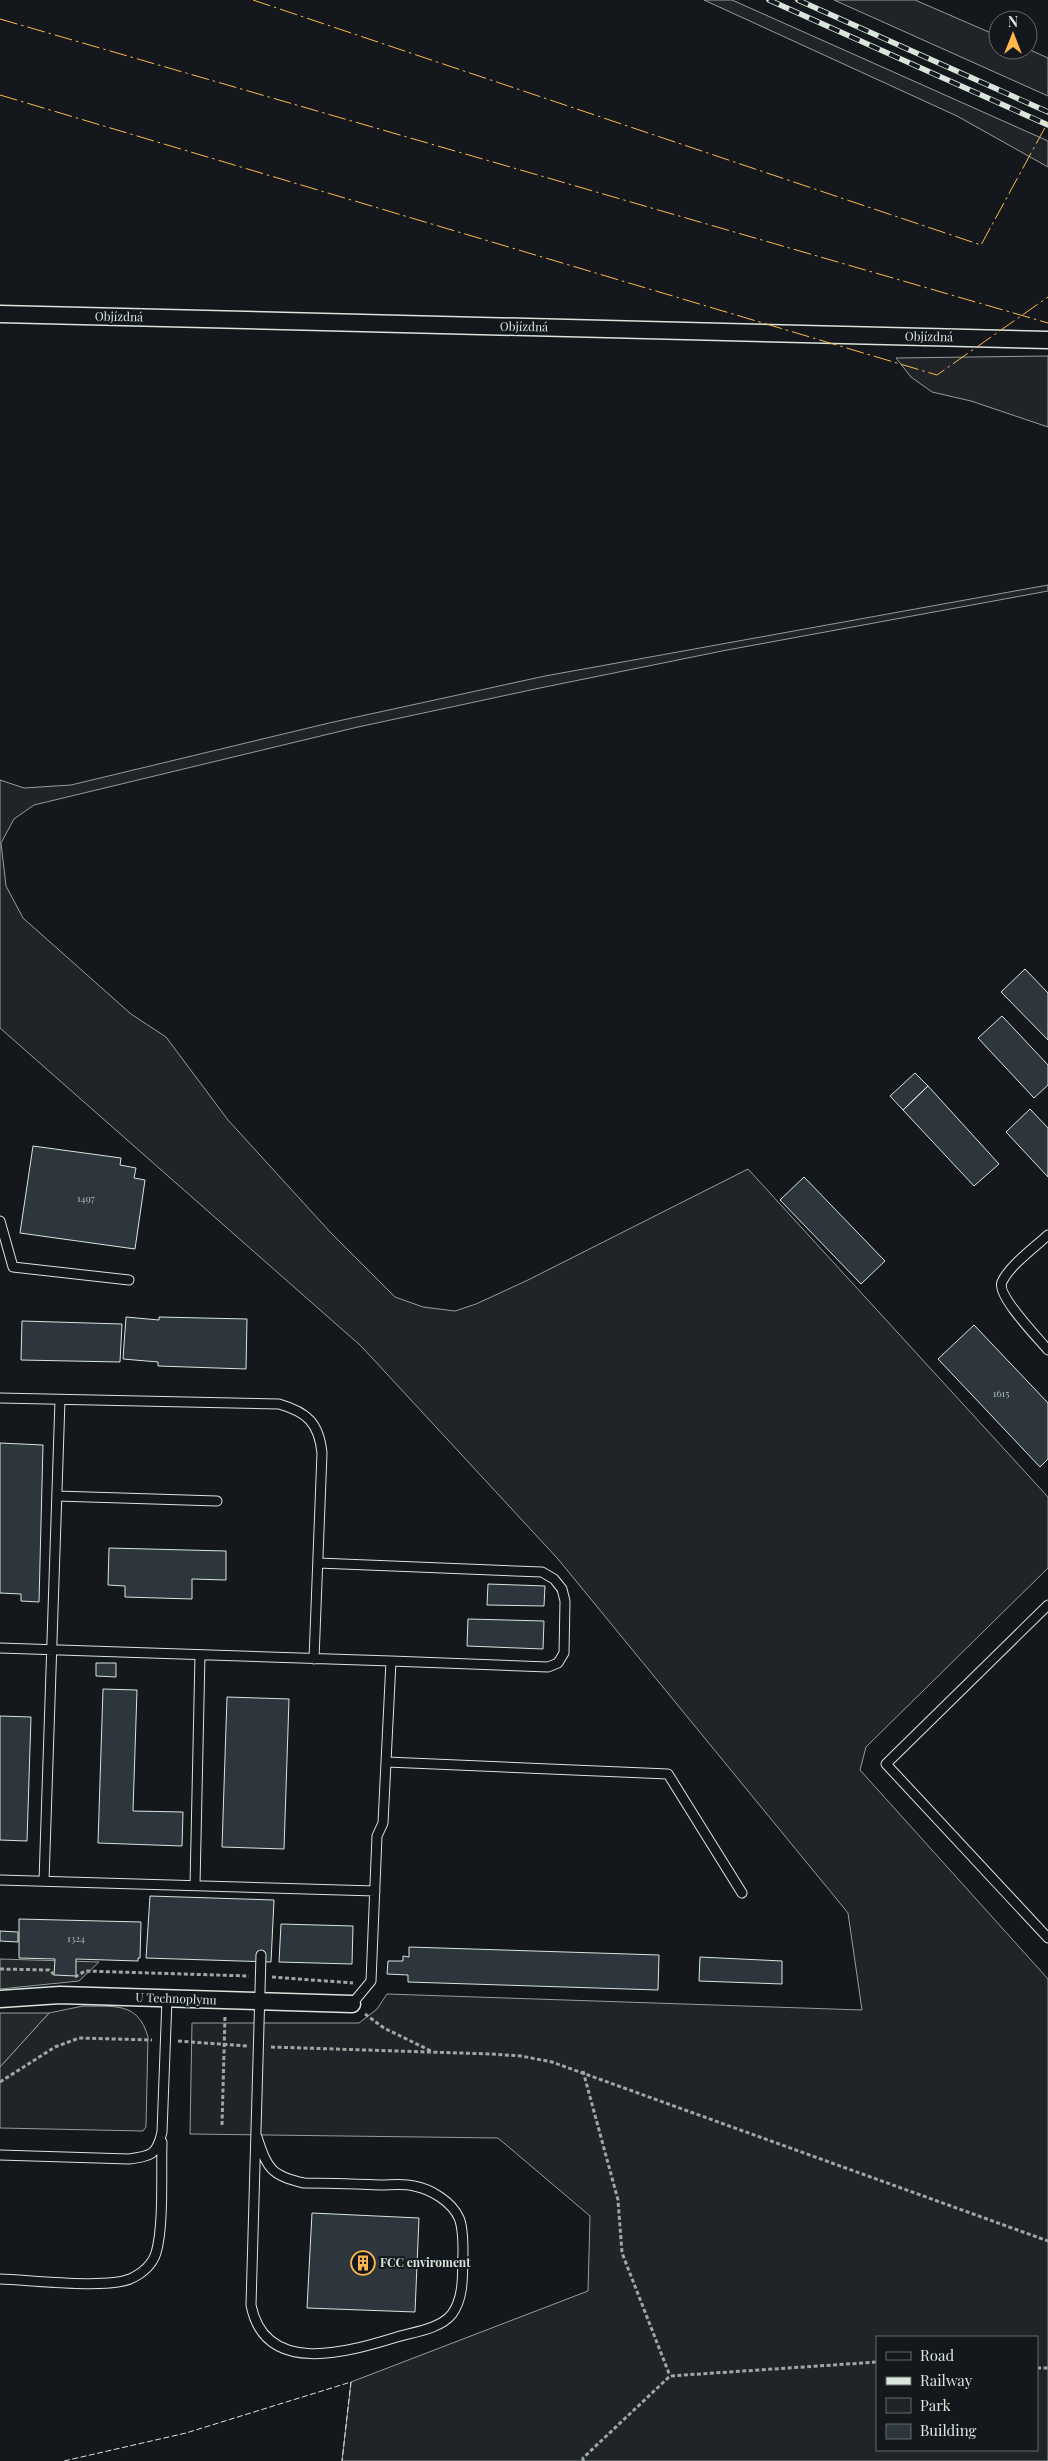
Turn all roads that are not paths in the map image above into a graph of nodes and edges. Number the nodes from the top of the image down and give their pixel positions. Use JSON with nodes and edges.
{"nodes":[{"id":1,"x":0,"y":314,"type":"edge"},
{"id":2,"x":1048,"y":340,"type":"edge"},
{"id":3,"x":0,"y":1221,"type":"edge"},
{"id":4,"x":1048,"y":1235,"type":"edge"},
{"id":5,"x":129,"y":1280,"type":"dead end"},
{"id":6,"x":1048,"y":1350,"type":"edge"},
{"id":7,"x":0,"y":1398,"type":"edge"},
{"id":8,"x":60,"y":1400,"type":"junction"},
{"id":9,"x":58,"y":1496,"type":"junction"},
{"id":10,"x":217,"y":1501,"type":"dead end"},
{"id":11,"x":318,"y":1563,"type":"junction"},
{"id":12,"x":1048,"y":1605,"type":"edge"},
{"id":13,"x":0,"y":1648,"type":"edge"},
{"id":14,"x":52,"y":1650,"type":"junction"},
{"id":15,"x":200,"y":1655,"type":"junction"},
{"id":16,"x":314,"y":1659,"type":"junction"},
{"id":17,"x":390,"y":1661,"type":"junction"},
{"id":18,"x":387,"y":1762,"type":"junction"},
{"id":19,"x":0,"y":1880,"type":"edge"},
{"id":20,"x":44,"y":1881,"type":"junction"},
{"id":21,"x":195,"y":1885,"type":"junction"},
{"id":22,"x":375,"y":1891,"type":"junction"},
{"id":23,"x":742,"y":1893,"type":"dead end"},
{"id":24,"x":1048,"y":1938,"type":"edge"},
{"id":25,"x":261,"y":1955,"type":"dead end"},
{"id":26,"x":0,"y":1999,"type":"edge"},
{"id":27,"x":167,"y":1999,"type":"junction"},
{"id":28,"x":260,"y":2002,"type":"junction"},
{"id":29,"x":352,"y":2004,"type":"joint"},
{"id":30,"x":162,"y":2132,"type":"junction"},
{"id":31,"x":257,"y":2137,"type":"junction"},
{"id":32,"x":0,"y":2155,"type":"edge"},
{"id":33,"x":0,"y":2279,"type":"edge"}],
"edges":[{"from":1,"to":2,"type":"street","name":"Objízdná"},
{"from":3,"to":5,"type":"lane"},
{"from":4,"to":6,"type":"lane"},
{"from":7,"to":8,"type":"lane"},
{"from":8,"to":9,"type":"lane"},
{"from":8,"to":11,"type":"lane"},
{"from":9,"to":10,"type":"lane"},
{"from":9,"to":14,"type":"lane"},
{"from":11,"to":16,"type":"lane"},
{"from":11,"to":17,"type":"lane"},
{"from":12,"to":24,"type":"lane"},
{"from":13,"to":14,"type":"lane"},
{"from":14,"to":15,"type":"lane"},
{"from":14,"to":20,"type":"lane"},
{"from":15,"to":16,"type":"lane"},
{"from":15,"to":21,"type":"lane"},
{"from":16,"to":17,"type":"lane"},
{"from":17,"to":18,"type":"lane"},
{"from":18,"to":22,"type":"lane"},
{"from":18,"to":23,"type":"lane"},
{"from":19,"to":20,"type":"lane"},
{"from":20,"to":21,"type":"lane"},
{"from":21,"to":22,"type":"lane"},
{"from":22,"to":29,"type":"lane"},
{"from":25,"to":28,"type":"lane"},
{"from":26,"to":27,"type":"street","name":"U Technoplynu"},
{"from":27,"to":28,"type":"street","name":"U Technoplynu"},
{"from":27,"to":30,"type":"lane"},
{"from":28,"to":29,"type":"street","name":"U Technoplynu"},
{"from":28,"to":31,"type":"lane"},
{"from":30,"to":32,"type":"lane"},
{"from":30,"to":33,"type":"lane"},
{"from":31,"to":31,"type":"lane"}]}
